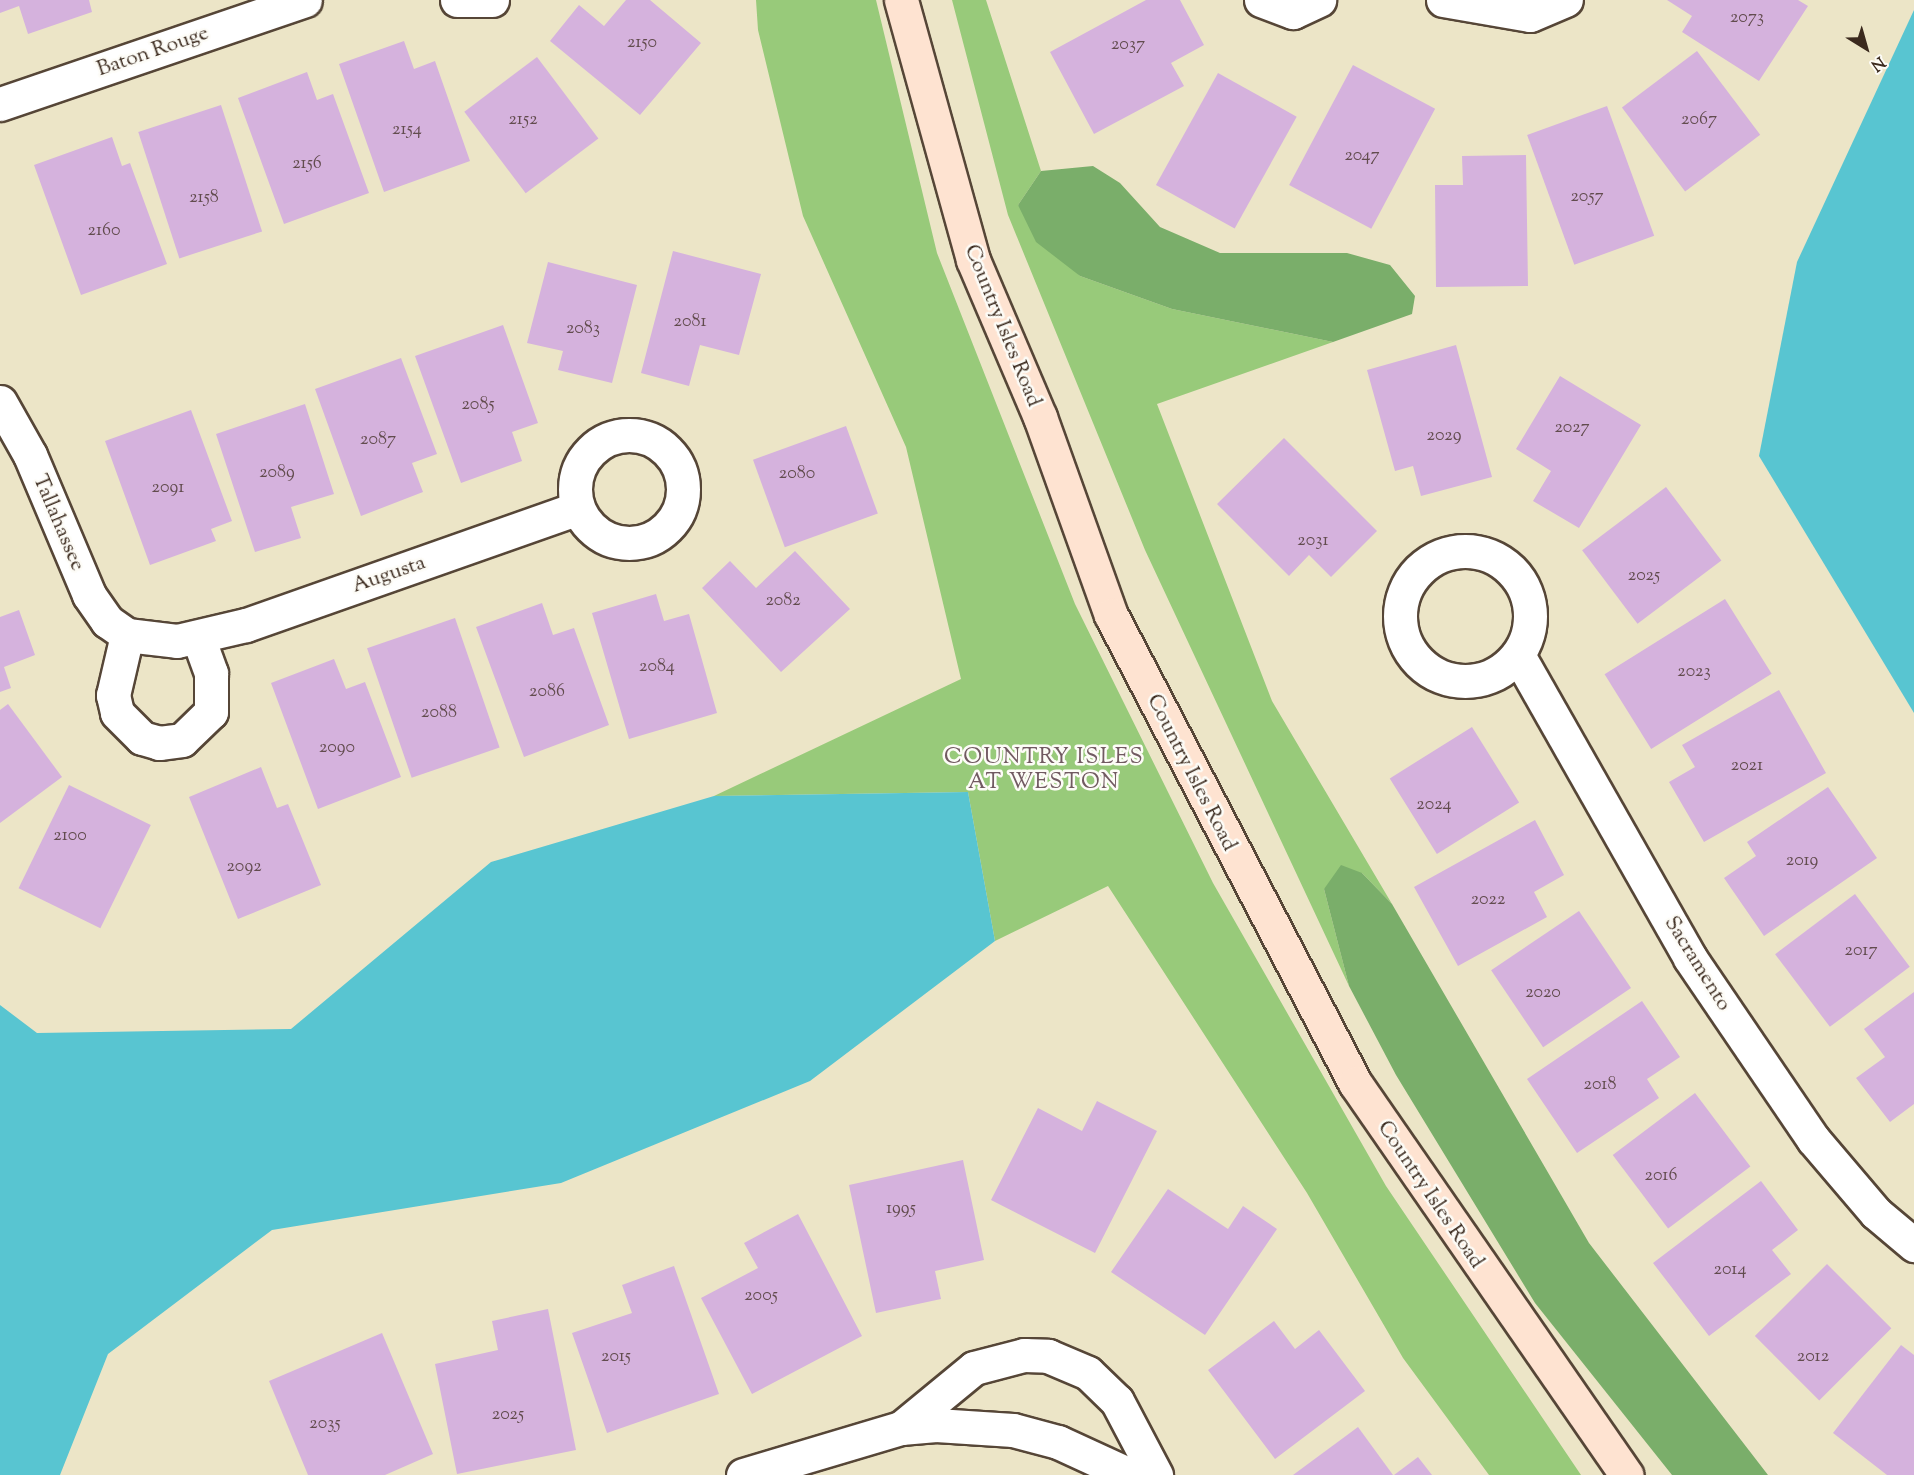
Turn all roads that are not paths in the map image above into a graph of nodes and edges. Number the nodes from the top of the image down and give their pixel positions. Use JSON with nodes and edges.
{"nodes":[{"id":1,"x":305,"y":0,"type":"edge"},
{"id":2,"x":458,"y":0,"type":"edge"},
{"id":3,"x":492,"y":0,"type":"edge"},
{"id":4,"x":901,"y":0,"type":"edge"},
{"id":5,"x":1261,"y":0,"type":"edge"},
{"id":6,"x":1318,"y":0,"type":"edge"},
{"id":7,"x":1443,"y":0,"type":"edge"},
{"id":8,"x":1566,"y":0,"type":"edge"},
{"id":9,"x":0,"y":104,"type":"edge"},
{"id":10,"x":0,"y":402,"type":"edge"},
{"id":11,"x":578,"y":508,"type":"dead end"},
{"id":12,"x":127,"y":635,"type":"junction"},
{"id":13,"x":198,"y":638,"type":"junction"},
{"id":14,"x":1518,"y":655,"type":"dead end"},
{"id":15,"x":1914,"y":1245,"type":"edge"},
{"id":16,"x":901,"y":1428,"type":"junction"},
{"id":17,"x":743,"y":1475,"type":"edge"},
{"id":18,"x":1130,"y":1475,"type":"edge"},
{"id":19,"x":1156,"y":1475,"type":"edge"},
{"id":20,"x":1626,"y":1475,"type":"edge"}],
"edges":[{"from":1,"to":9,"type":"street","name":"Baton Rouge"},
{"from":2,"to":3,"type":"street"},
{"from":4,"to":20,"type":"street","name":"Country Isles Road"},
{"from":5,"to":6,"type":"street"},
{"from":7,"to":8,"type":"street"},
{"from":10,"to":12,"type":"street","name":"Tallahassee"},
{"from":11,"to":13,"type":"street","name":"Augusta"},
{"from":12,"to":13,"type":"street"},
{"from":12,"to":13,"type":"street"},
{"from":14,"to":15,"type":"street","name":"Sacramento"},
{"from":16,"to":17,"type":"street"},
{"from":16,"to":18,"type":"street"},
{"from":16,"to":19,"type":"street"}]}
